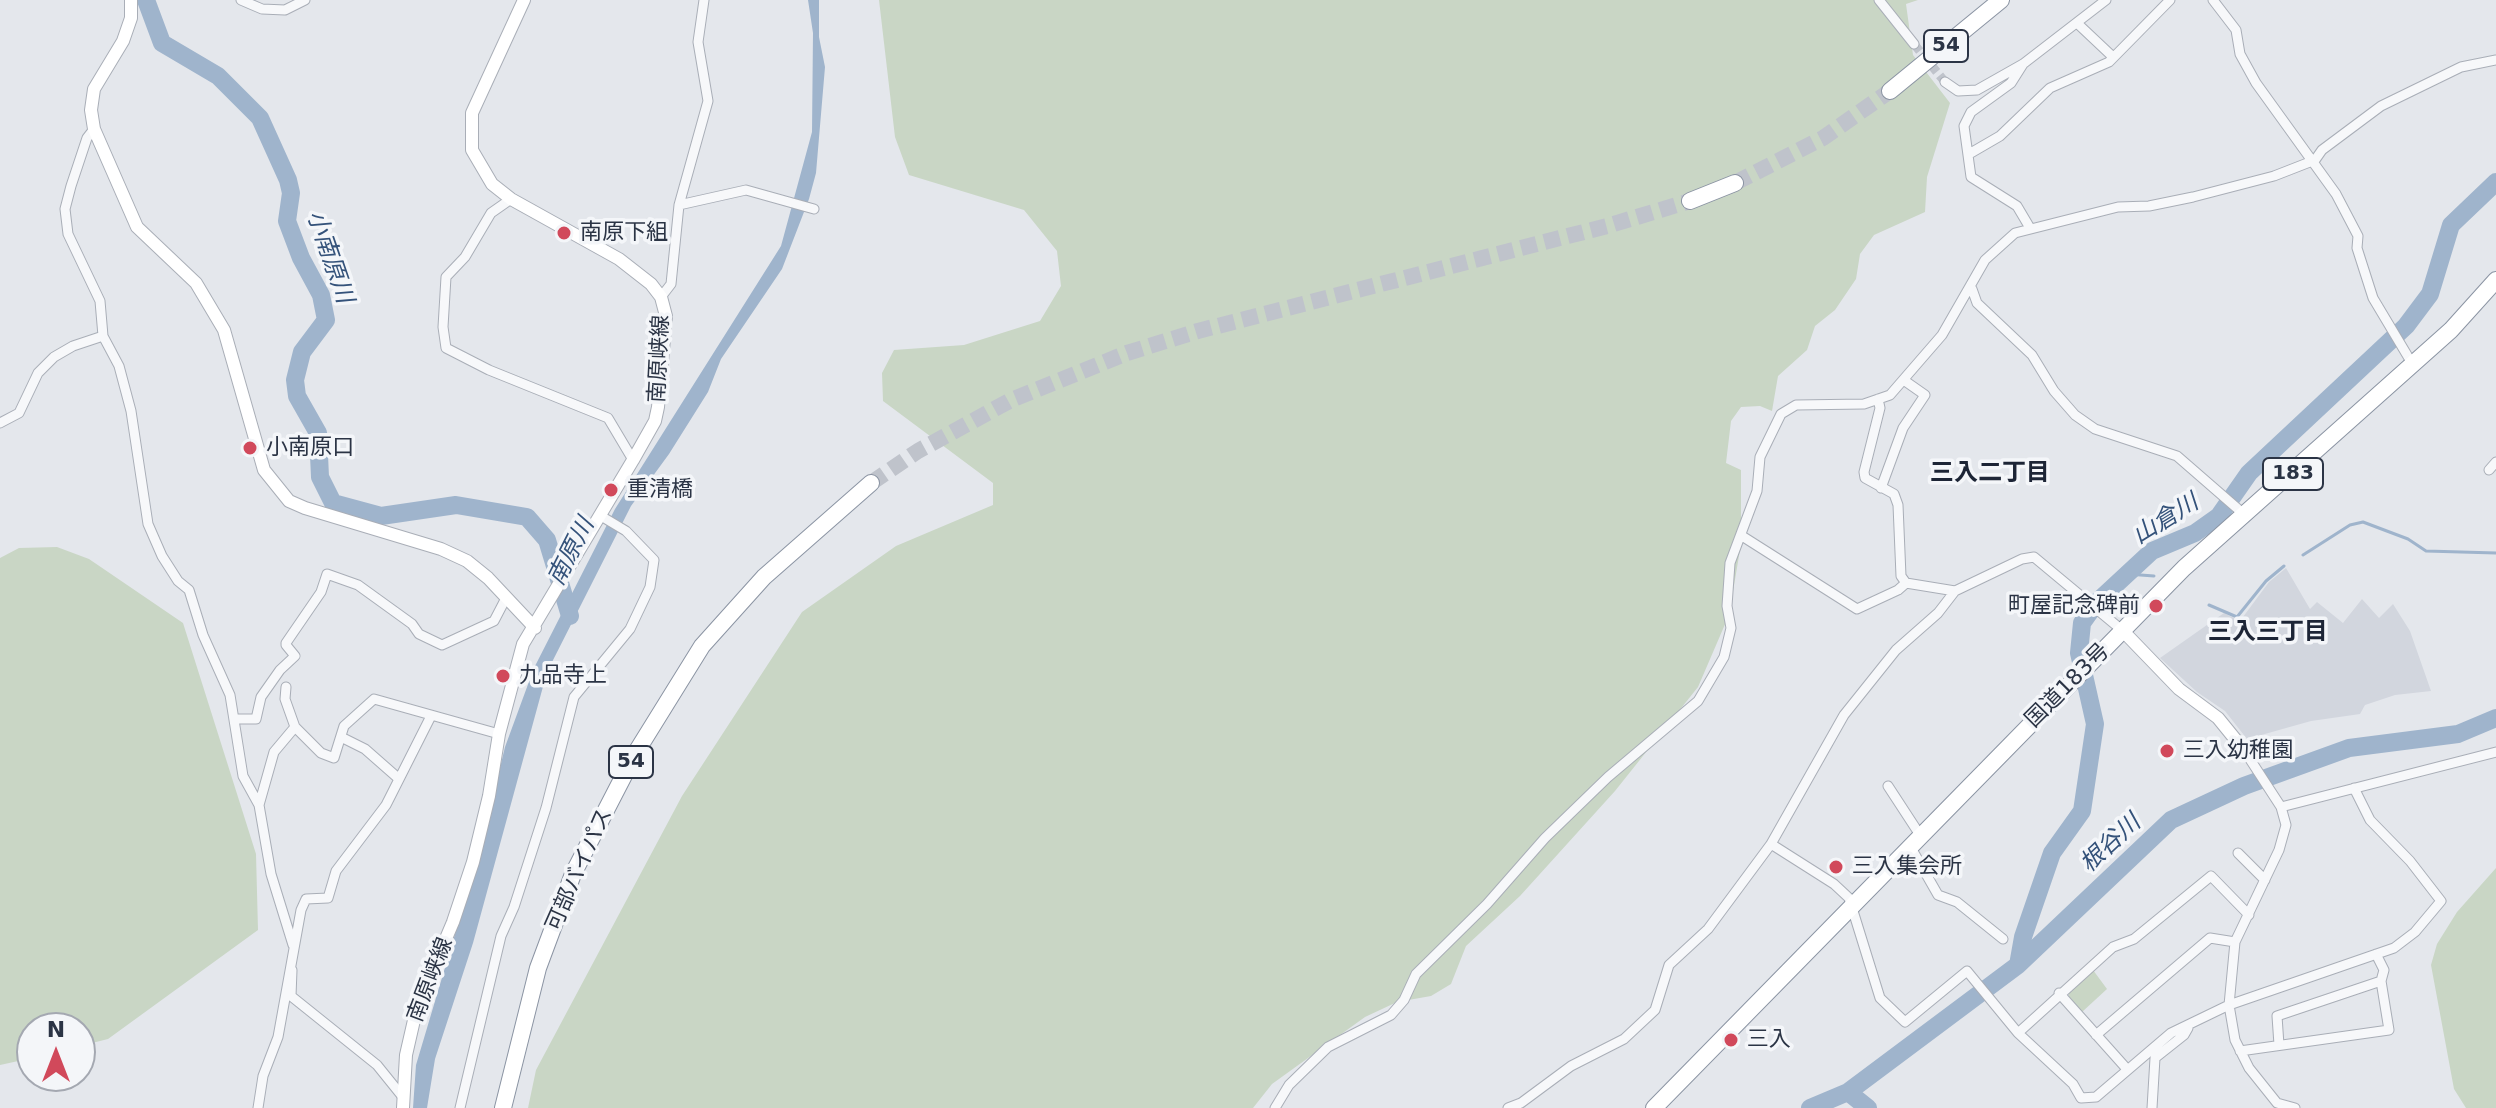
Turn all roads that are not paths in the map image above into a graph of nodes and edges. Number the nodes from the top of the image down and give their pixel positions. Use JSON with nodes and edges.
{"nodes":[{"id":1,"x":131,"y":0,"type":"edge"},
{"id":2,"x":241,"y":0,"type":"edge"},
{"id":3,"x":305,"y":0,"type":"edge"},
{"id":4,"x":524,"y":0,"type":"edge"},
{"id":5,"x":704,"y":0,"type":"edge"},
{"id":6,"x":1879,"y":0,"type":"edge"},
{"id":7,"x":2001,"y":0,"type":"edge"},
{"id":8,"x":2106,"y":0,"type":"edge"},
{"id":9,"x":2170,"y":0,"type":"edge"},
{"id":10,"x":2213,"y":0,"type":"edge"},
{"id":11,"x":2078,"y":24,"type":"junction"},
{"id":12,"x":1914,"y":44,"type":"tunnel mouth"},
{"id":13,"x":2113,"y":57,"type":"junction"},
{"id":14,"x":2496,"y":60,"type":"edge"},
{"id":15,"x":2023,"y":64,"type":"junction"},
{"id":16,"x":1945,"y":82,"type":"tunnel mouth"},
{"id":17,"x":1890,"y":91,"type":"tunnel mouth"},
{"id":18,"x":94,"y":129,"type":"junction"},
{"id":19,"x":1969,"y":154,"type":"junction"},
{"id":20,"x":2315,"y":160,"type":"junction"},
{"id":21,"x":1735,"y":183,"type":"tunnel mouth"},
{"id":22,"x":511,"y":199,"type":"junction"},
{"id":23,"x":1690,"y":201,"type":"tunnel mouth"},
{"id":24,"x":679,"y":205,"type":"junction"},
{"id":25,"x":814,"y":209,"type":"dead end"},
{"id":26,"x":2030,"y":228,"type":"junction"},
{"id":27,"x":2494,"y":286,"type":"edge"},
{"id":28,"x":1972,"y":289,"type":"junction"},
{"id":29,"x":661,"y":297,"type":"junction"},
{"id":30,"x":103,"y":336,"type":"junction"},
{"id":31,"x":2413,"y":365,"type":"junction"},
{"id":32,"x":1905,"y":381,"type":"junction"},
{"id":33,"x":1878,"y":399,"type":"junction"},
{"id":34,"x":0,"y":423,"type":"edge"},
{"id":35,"x":633,"y":460,"type":"junction"},
{"id":36,"x":2496,"y":462,"type":"edge"},
{"id":37,"x":2489,"y":470,"type":"dead end"},
{"id":38,"x":871,"y":483,"type":"tunnel mouth"},
{"id":39,"x":1881,"y":488,"type":"junction"},
{"id":40,"x":2240,"y":511,"type":"junction"},
{"id":41,"x":603,"y":518,"type":"junction"},
{"id":42,"x":1742,"y":536,"type":"junction"},
{"id":43,"x":1906,"y":583,"type":"junction"},
{"id":44,"x":1955,"y":591,"type":"junction"},
{"id":45,"x":506,"y":598,"type":"junction"},
{"id":46,"x":535,"y":628,"type":"junction"},
{"id":47,"x":2123,"y":631,"type":"junction"},
{"id":48,"x":286,"y":687,"type":"dead end"},
{"id":49,"x":431,"y":716,"type":"junction"},
{"id":50,"x":235,"y":719,"type":"junction"},
{"id":51,"x":295,"y":727,"type":"junction"},
{"id":52,"x":499,"y":734,"type":"junction"},
{"id":53,"x":341,"y":737,"type":"junction"},
{"id":54,"x":2244,"y":750,"type":"joint"},
{"id":55,"x":2496,"y":752,"type":"edge"},
{"id":56,"x":398,"y":778,"type":"junction"},
{"id":57,"x":1888,"y":786,"type":"dead end"},
{"id":58,"x":2354,"y":788,"type":"junction"},
{"id":59,"x":259,"y":805,"type":"junction"},
{"id":60,"x":2280,"y":805,"type":"junction"},
{"id":61,"x":1915,"y":840,"type":"junction"},
{"id":62,"x":1771,"y":844,"type":"junction"},
{"id":63,"x":2238,"y":853,"type":"dead end"},
{"id":64,"x":2265,"y":880,"type":"junction"},
{"id":65,"x":1850,"y":906,"type":"junction"},
{"id":66,"x":2249,"y":915,"type":"junction"},
{"id":67,"x":2003,"y":939,"type":"dead end"},
{"id":68,"x":2235,"y":942,"type":"junction"},
{"id":69,"x":293,"y":945,"type":"junction"},
{"id":70,"x":2376,"y":954,"type":"junction"},
{"id":71,"x":289,"y":964,"type":"junction"},
{"id":72,"x":2381,"y":981,"type":"junction"},
{"id":73,"x":2059,"y":993,"type":"junction"},
{"id":74,"x":2229,"y":1005,"type":"junction"},
{"id":75,"x":2188,"y":1028,"type":"junction"},
{"id":76,"x":2018,"y":1033,"type":"junction"},
{"id":77,"x":2096,"y":1035,"type":"junction"},
{"id":78,"x":2279,"y":1045,"type":"junction"},
{"id":79,"x":2240,"y":1051,"type":"junction"},
{"id":80,"x":2126,"y":1068,"type":"junction"},
{"id":81,"x":403,"y":1102,"type":"edge"},
{"id":82,"x":258,"y":1108,"type":"edge"},
{"id":83,"x":460,"y":1108,"type":"edge"},
{"id":84,"x":503,"y":1108,"type":"edge"},
{"id":85,"x":1275,"y":1108,"type":"edge"},
{"id":86,"x":1508,"y":1108,"type":"edge"},
{"id":87,"x":1654,"y":1108,"type":"edge"},
{"id":88,"x":2152,"y":1108,"type":"edge"},
{"id":89,"x":2295,"y":1108,"type":"edge"}],
"edges":[{"from":1,"to":18,"type":"main road"},
{"from":2,"to":3,"type":"street"},
{"from":4,"to":22,"type":"main road","name":"南原峡線"},
{"from":5,"to":24,"type":"street"},
{"from":6,"to":12,"type":"street"},
{"from":7,"to":17,"type":"highway","number":"54"},
{"from":8,"to":11,"type":"street"},
{"from":9,"to":13,"type":"street"},
{"from":10,"to":20,"type":"street"},
{"from":11,"to":13,"type":"street"},
{"from":11,"to":15,"type":"street"},
{"from":13,"to":19,"type":"street"},
{"from":14,"to":20,"type":"street"},
{"from":15,"to":16,"type":"street"},
{"from":15,"to":19,"type":"street"},
{"from":18,"to":30,"type":"street"},
{"from":18,"to":45,"type":"main road"},
{"from":19,"to":26,"type":"street"},
{"from":20,"to":26,"type":"street"},
{"from":20,"to":31,"type":"street"},
{"from":21,"to":23,"type":"highway"},
{"from":22,"to":29,"type":"main road","name":"南原峡線"},
{"from":22,"to":35,"type":"street"},
{"from":24,"to":25,"type":"street"},
{"from":24,"to":29,"type":"street"},
{"from":26,"to":28,"type":"street"},
{"from":27,"to":31,"type":"highway","name":"国道183号","number":"183"},
{"from":28,"to":32,"type":"street"},
{"from":28,"to":40,"type":"street"},
{"from":29,"to":35,"type":"main road","name":"南原峡線"},
{"from":30,"to":34,"type":"street"},
{"from":30,"to":50,"type":"street"},
{"from":31,"to":40,"type":"highway","name":"国道183号","number":"183"},
{"from":32,"to":33,"type":"street"},
{"from":32,"to":39,"type":"street"},
{"from":33,"to":39,"type":"street"},
{"from":33,"to":42,"type":"street"},
{"from":35,"to":41,"type":"main road","name":"南原峡線"},
{"from":36,"to":37,"type":"street"},
{"from":38,"to":84,"type":"highway","name":"可部バイパス","number":"54"},
{"from":39,"to":43,"type":"street"},
{"from":40,"to":47,"type":"highway","name":"国道183号","number":"183"},
{"from":41,"to":46,"type":"main road","name":"南原峡線"},
{"from":41,"to":83,"type":"street"},
{"from":42,"to":43,"type":"street"},
{"from":42,"to":85,"type":"street"},
{"from":43,"to":44,"type":"street"},
{"from":44,"to":47,"type":"street"},
{"from":44,"to":62,"type":"street"},
{"from":45,"to":46,"type":"main road"},
{"from":45,"to":50,"type":"street"},
{"from":46,"to":52,"type":"main road","name":"南原峡線"},
{"from":47,"to":54,"type":"main road"},
{"from":47,"to":61,"type":"highway","name":"国道183号","number":"183"},
{"from":48,"to":51,"type":"street"},
{"from":49,"to":52,"type":"street"},
{"from":49,"to":53,"type":"street"},
{"from":49,"to":56,"type":"street"},
{"from":50,"to":59,"type":"street"},
{"from":51,"to":53,"type":"street"},
{"from":51,"to":59,"type":"street"},
{"from":52,"to":81,"type":"main road","name":"南原峡線"},
{"from":53,"to":56,"type":"street"},
{"from":54,"to":60,"type":"street"},
{"from":55,"to":58,"type":"street"},
{"from":56,"to":69,"type":"street"},
{"from":57,"to":61,"type":"street"},
{"from":58,"to":60,"type":"street"},
{"from":58,"to":70,"type":"street"},
{"from":59,"to":69,"type":"street"},
{"from":60,"to":64,"type":"street"},
{"from":61,"to":65,"type":"highway","name":"国道183号","number":"183"},
{"from":61,"to":67,"type":"street"},
{"from":62,"to":65,"type":"street"},
{"from":62,"to":86,"type":"street"},
{"from":63,"to":64,"type":"street"},
{"from":64,"to":66,"type":"street"},
{"from":65,"to":76,"type":"street"},
{"from":65,"to":87,"type":"highway","name":"国道183号","number":"183"},
{"from":66,"to":68,"type":"street"},
{"from":66,"to":73,"type":"street"},
{"from":68,"to":74,"type":"street"},
{"from":68,"to":77,"type":"street"},
{"from":69,"to":71,"type":"street"},
{"from":70,"to":72,"type":"street"},
{"from":70,"to":74,"type":"street"},
{"from":71,"to":81,"type":"street"},
{"from":71,"to":82,"type":"street"},
{"from":72,"to":78,"type":"street"},
{"from":72,"to":78,"type":"street"},
{"from":73,"to":76,"type":"street"},
{"from":73,"to":77,"type":"street"},
{"from":74,"to":75,"type":"street"},
{"from":74,"to":79,"type":"street"},
{"from":75,"to":80,"type":"street"},
{"from":75,"to":88,"type":"street"},
{"from":76,"to":80,"type":"street"},
{"from":77,"to":80,"type":"street"},
{"from":78,"to":79,"type":"street"},
{"from":79,"to":89,"type":"street"}]}
